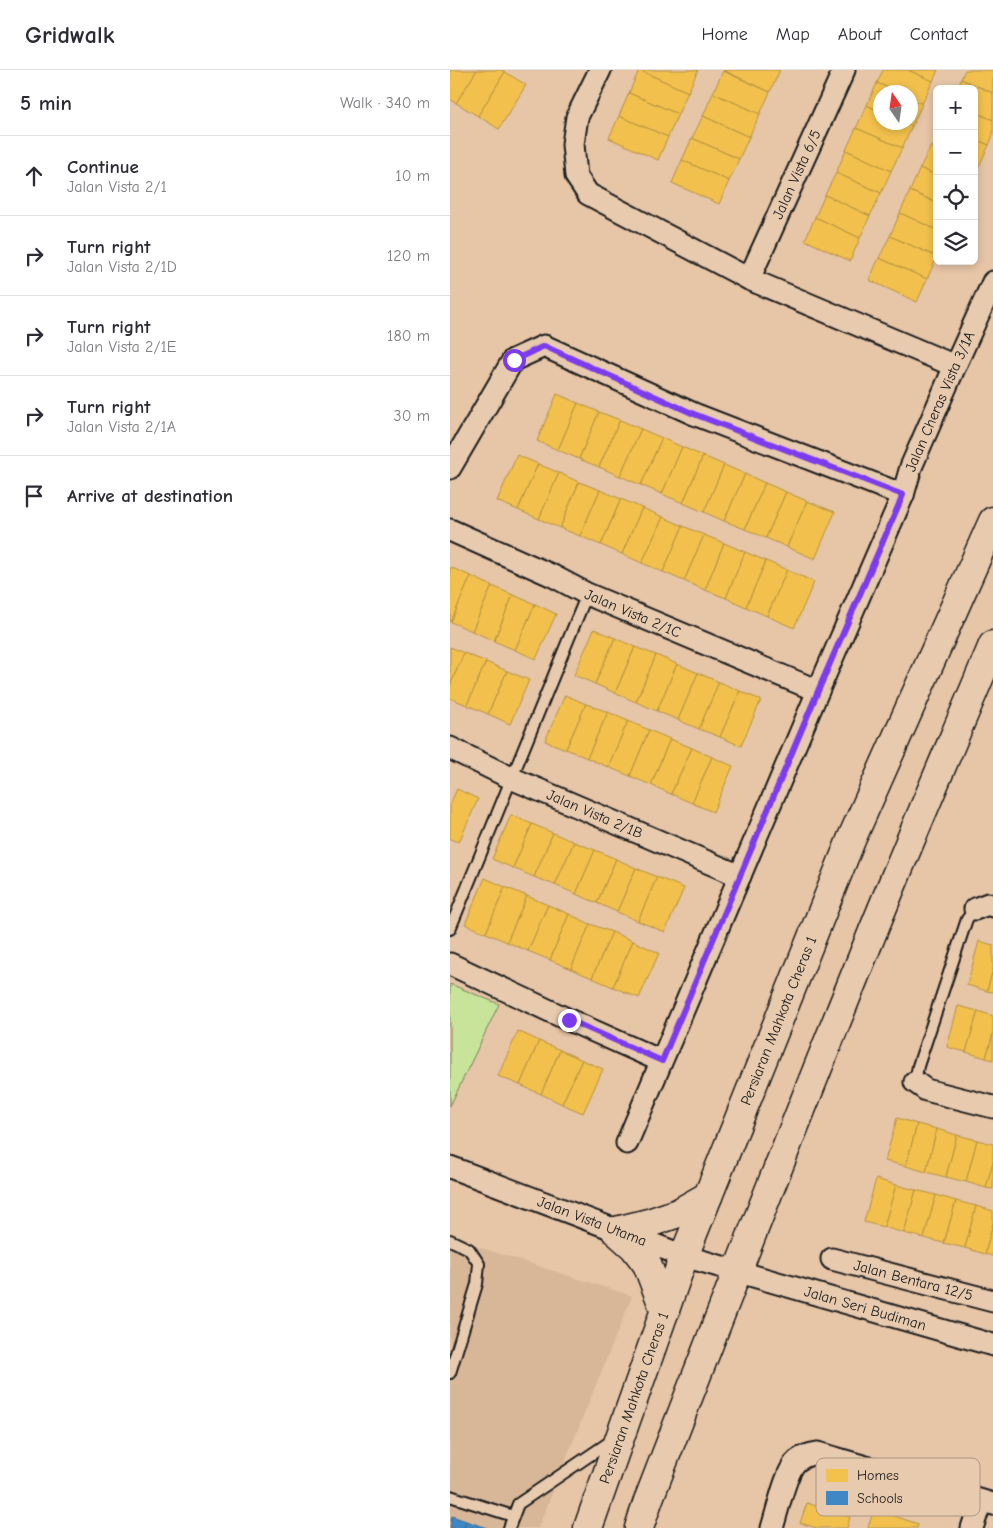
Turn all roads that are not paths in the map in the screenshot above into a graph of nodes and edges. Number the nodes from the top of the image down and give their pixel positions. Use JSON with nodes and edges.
{"nodes":[{"id":1,"x":844,"y":70,"type":"edge"},
{"id":2,"x":592,"y":73,"type":"edge"},
{"id":3,"x":749,"y":279,"type":"junction"},
{"id":4,"x":993,"y":282,"type":"edge"},
{"id":5,"x":955,"y":366,"type":"junction"},
{"id":6,"x":450,"y":468,"type":"edge"},
{"id":7,"x":903,"y":495,"type":"junction"},
{"id":8,"x":993,"y":520,"type":"edge"},
{"id":9,"x":450,"y":530,"type":"edge"},
{"id":10,"x":587,"y":594,"type":"junction"},
{"id":11,"x":993,"y":645,"type":"edge"},
{"id":12,"x":818,"y":691,"type":"junction"},
{"id":13,"x":450,"y":748,"type":"edge"},
{"id":14,"x":512,"y":778,"type":"junction"},
{"id":15,"x":740,"y":876,"type":"junction"},
{"id":16,"x":984,"y":908,"type":"edge"},
{"id":17,"x":450,"y":929,"type":"edge"},
{"id":18,"x":450,"y":964,"type":"edge"},
{"id":19,"x":662,"y":1061,"type":"junction"},
{"id":20,"x":915,"y":1082,"type":"joint"},
{"id":21,"x":993,"y":1107,"type":"edge"},
{"id":22,"x":627,"y":1142,"type":"dead end"},
{"id":23,"x":450,"y":1167,"type":"edge"},
{"id":24,"x":708,"y":1196,"type":"junction"},
{"id":25,"x":616,"y":1231,"type":"junction"},
{"id":26,"x":450,"y":1240,"type":"edge"},
{"id":27,"x":684,"y":1256,"type":"junction"},
{"id":28,"x":832,"y":1259,"type":"dead end"},
{"id":29,"x":737,"y":1272,"type":"junction"},
{"id":30,"x":993,"y":1301,"type":"edge"},
{"id":31,"x":664,"y":1311,"type":"junction"},
{"id":32,"x":993,"y":1345,"type":"edge"},
{"id":33,"x":450,"y":1373,"type":"edge"},
{"id":34,"x":622,"y":1433,"type":"junction"},
{"id":35,"x":841,"y":1458,"type":"edge"},
{"id":36,"x":450,"y":1496,"type":"edge"},
{"id":37,"x":987,"y":1502,"type":"edge"},
{"id":38,"x":980,"y":1514,"type":"edge"},
{"id":39,"x":513,"y":1516,"type":"junction"},
{"id":40,"x":979,"y":1516,"type":"edge"},
{"id":41,"x":509,"y":1528,"type":"edge"},
{"id":42,"x":588,"y":1528,"type":"edge"},
{"id":43,"x":639,"y":1528,"type":"edge"},
{"id":44,"x":772,"y":1528,"type":"edge"},
{"id":45,"x":972,"y":1528,"type":"edge"}],
"edges":[{"from":1,"to":3,"type":"street","name":"Jalan Vista 6/5"},
{"from":2,"to":3,"type":"street"},
{"from":3,"to":5,"type":"street"},
{"from":4,"to":5,"type":"street","name":"Jalan Cheras Vista 3/1A"},
{"from":5,"to":7,"type":"street","name":"Jalan Cheras Vista 3/1A"},
{"from":6,"to":7,"type":"street"},
{"from":7,"to":12,"type":"street","name":"Jalan Cheras Vista 3/1A"},
{"from":8,"to":24,"type":"main road","name":"Persiaran Mahkota Cheras 1"},
{"from":9,"to":10,"type":"street","name":"Jalan Vista 2/1C"},
{"from":10,"to":12,"type":"street","name":"Jalan Vista 2/1C"},
{"from":10,"to":14,"type":"lane"},
{"from":11,"to":29,"type":"main road"},
{"from":12,"to":15,"type":"street","name":"Jalan Cheras Vista 3/1A"},
{"from":13,"to":14,"type":"street","name":"Jalan Vista 2/1B"},
{"from":14,"to":15,"type":"street","name":"Jalan Vista 2/1B"},
{"from":14,"to":17,"type":"lane"},
{"from":15,"to":19,"type":"street","name":"Jalan Cheras Vista 3/1A"},
{"from":16,"to":20,"type":"lane"},
{"from":18,"to":19,"type":"street"},
{"from":19,"to":22,"type":"street","name":"Jalan Cheras Vista 3/1A"},
{"from":20,"to":21,"type":"street"},
{"from":23,"to":25,"type":"street","name":"Jalan Vista Utama"},
{"from":24,"to":25,"type":"main road"},
{"from":24,"to":27,"type":"main road","name":"Persiaran Mahkota Cheras 1"},
{"from":25,"to":27,"type":"street","name":"Jalan Vista Utama"},
{"from":25,"to":31,"type":"main road"},
{"from":26,"to":33,"type":"lane"},
{"from":27,"to":29,"type":"street","name":"Jalan Vista Utama"},
{"from":27,"to":31,"type":"main road","name":"Persiaran Mahkota Cheras 1"},
{"from":28,"to":30,"type":"street","name":"Jalan Bentara 12/5"},
{"from":29,"to":32,"type":"street","name":"Jalan Seri Budiman"},
{"from":29,"to":43,"type":"main road"},
{"from":31,"to":34,"type":"main road","name":"Persiaran Mahkota Cheras 1"},
{"from":34,"to":39,"type":"lane"},
{"from":34,"to":42,"type":"main road","name":"Persiaran Mahkota Cheras 1"},
{"from":35,"to":44,"type":"street"},
{"from":36,"to":39,"type":"lane"},
{"from":37,"to":38,"type":"street"},
{"from":39,"to":41,"type":"lane"},
{"from":40,"to":45,"type":"street"}]}
